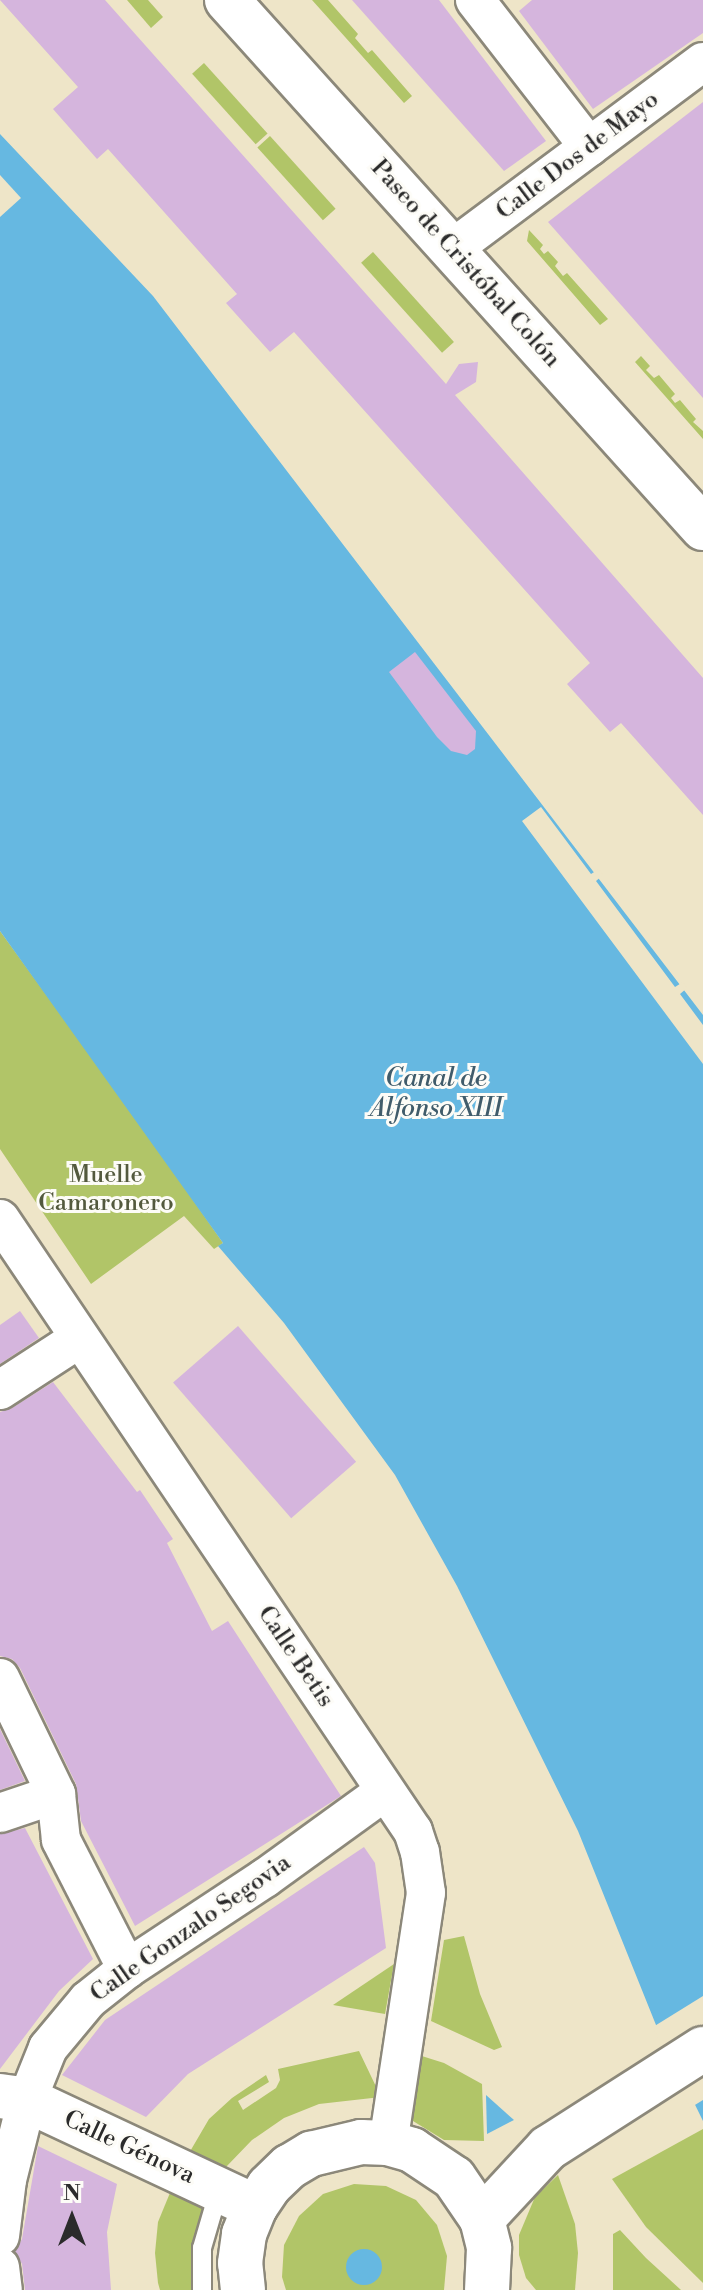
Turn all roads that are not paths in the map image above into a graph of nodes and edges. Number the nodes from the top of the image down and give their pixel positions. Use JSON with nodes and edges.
{"nodes":[{"id":1,"x":227,"y":0,"type":"edge"},
{"id":2,"x":492,"y":6,"type":"edge"},
{"id":3,"x":703,"y":62,"type":"edge"},
{"id":4,"x":589,"y":147,"type":"junction"},
{"id":5,"x":452,"y":249,"type":"junction"},
{"id":6,"x":703,"y":528,"type":"edge"},
{"id":7,"x":0,"y":1219,"type":"edge"},
{"id":8,"x":80,"y":1338,"type":"junction"},
{"id":9,"x":0,"y":1390,"type":"edge"},
{"id":10,"x":0,"y":1678,"type":"edge"},
{"id":11,"x":385,"y":1791,"type":"junction"},
{"id":12,"x":56,"y":1794,"type":"junction"},
{"id":13,"x":0,"y":1813,"type":"edge"},
{"id":14,"x":127,"y":1969,"type":"junction"},
{"id":15,"x":703,"y":2049,"type":"edge"},
{"id":16,"x":14,"y":2098,"type":"edge"},
{"id":17,"x":561,"y":2139,"type":"junction"},
{"id":18,"x":388,"y":2143,"type":"junction"},
{"id":19,"x":454,"y":2178,"type":"junction"},
{"id":20,"x":237,"y":2199,"type":"junction"},
{"id":21,"x":482,"y":2219,"type":"junction"},
{"id":22,"x":0,"y":2236,"type":"edge"},
{"id":23,"x":0,"y":2267,"type":"edge"},
{"id":24,"x":3,"y":2290,"type":"edge"},
{"id":25,"x":202,"y":2290,"type":"edge"},
{"id":26,"x":243,"y":2290,"type":"edge"},
{"id":27,"x":487,"y":2290,"type":"edge"}],
"edges":[{"from":1,"to":5,"type":"main road","name":"Paseo de Cristóbal Colón"},
{"from":2,"to":4,"type":"street"},
{"from":3,"to":4,"type":"street","name":"Calle Dos de Mayo"},
{"from":4,"to":5,"type":"street","name":"Calle Dos de Mayo"},
{"from":5,"to":6,"type":"main road","name":"Paseo de Cristóbal Colón"},
{"from":7,"to":8,"type":"street","name":"Calle Betis"},
{"from":8,"to":9,"type":"street"},
{"from":8,"to":11,"type":"street","name":"Calle Betis"},
{"from":10,"to":12,"type":"street"},
{"from":11,"to":14,"type":"street","name":"Calle Gonzalo Segovia"},
{"from":11,"to":18,"type":"street","name":"Calle Betis"},
{"from":12,"to":13,"type":"street"},
{"from":12,"to":14,"type":"street"},
{"from":14,"to":16,"type":"street","name":"Calle Gonzalo Segovia"},
{"from":15,"to":17,"type":"main road"},
{"from":16,"to":20,"type":"main road","name":"Calle Génova"},
{"from":16,"to":22,"type":"street","name":"Calle Gonzalo Segovia"},
{"from":17,"to":19,"type":"main road"},
{"from":17,"to":21,"type":"main road"},
{"from":18,"to":19,"type":"main road"},
{"from":18,"to":20,"type":"main road"},
{"from":19,"to":21,"type":"main road"},
{"from":20,"to":25,"type":"lane"},
{"from":20,"to":26,"type":"main road"},
{"from":21,"to":27,"type":"main road"},
{"from":23,"to":24,"type":"street"}]}
